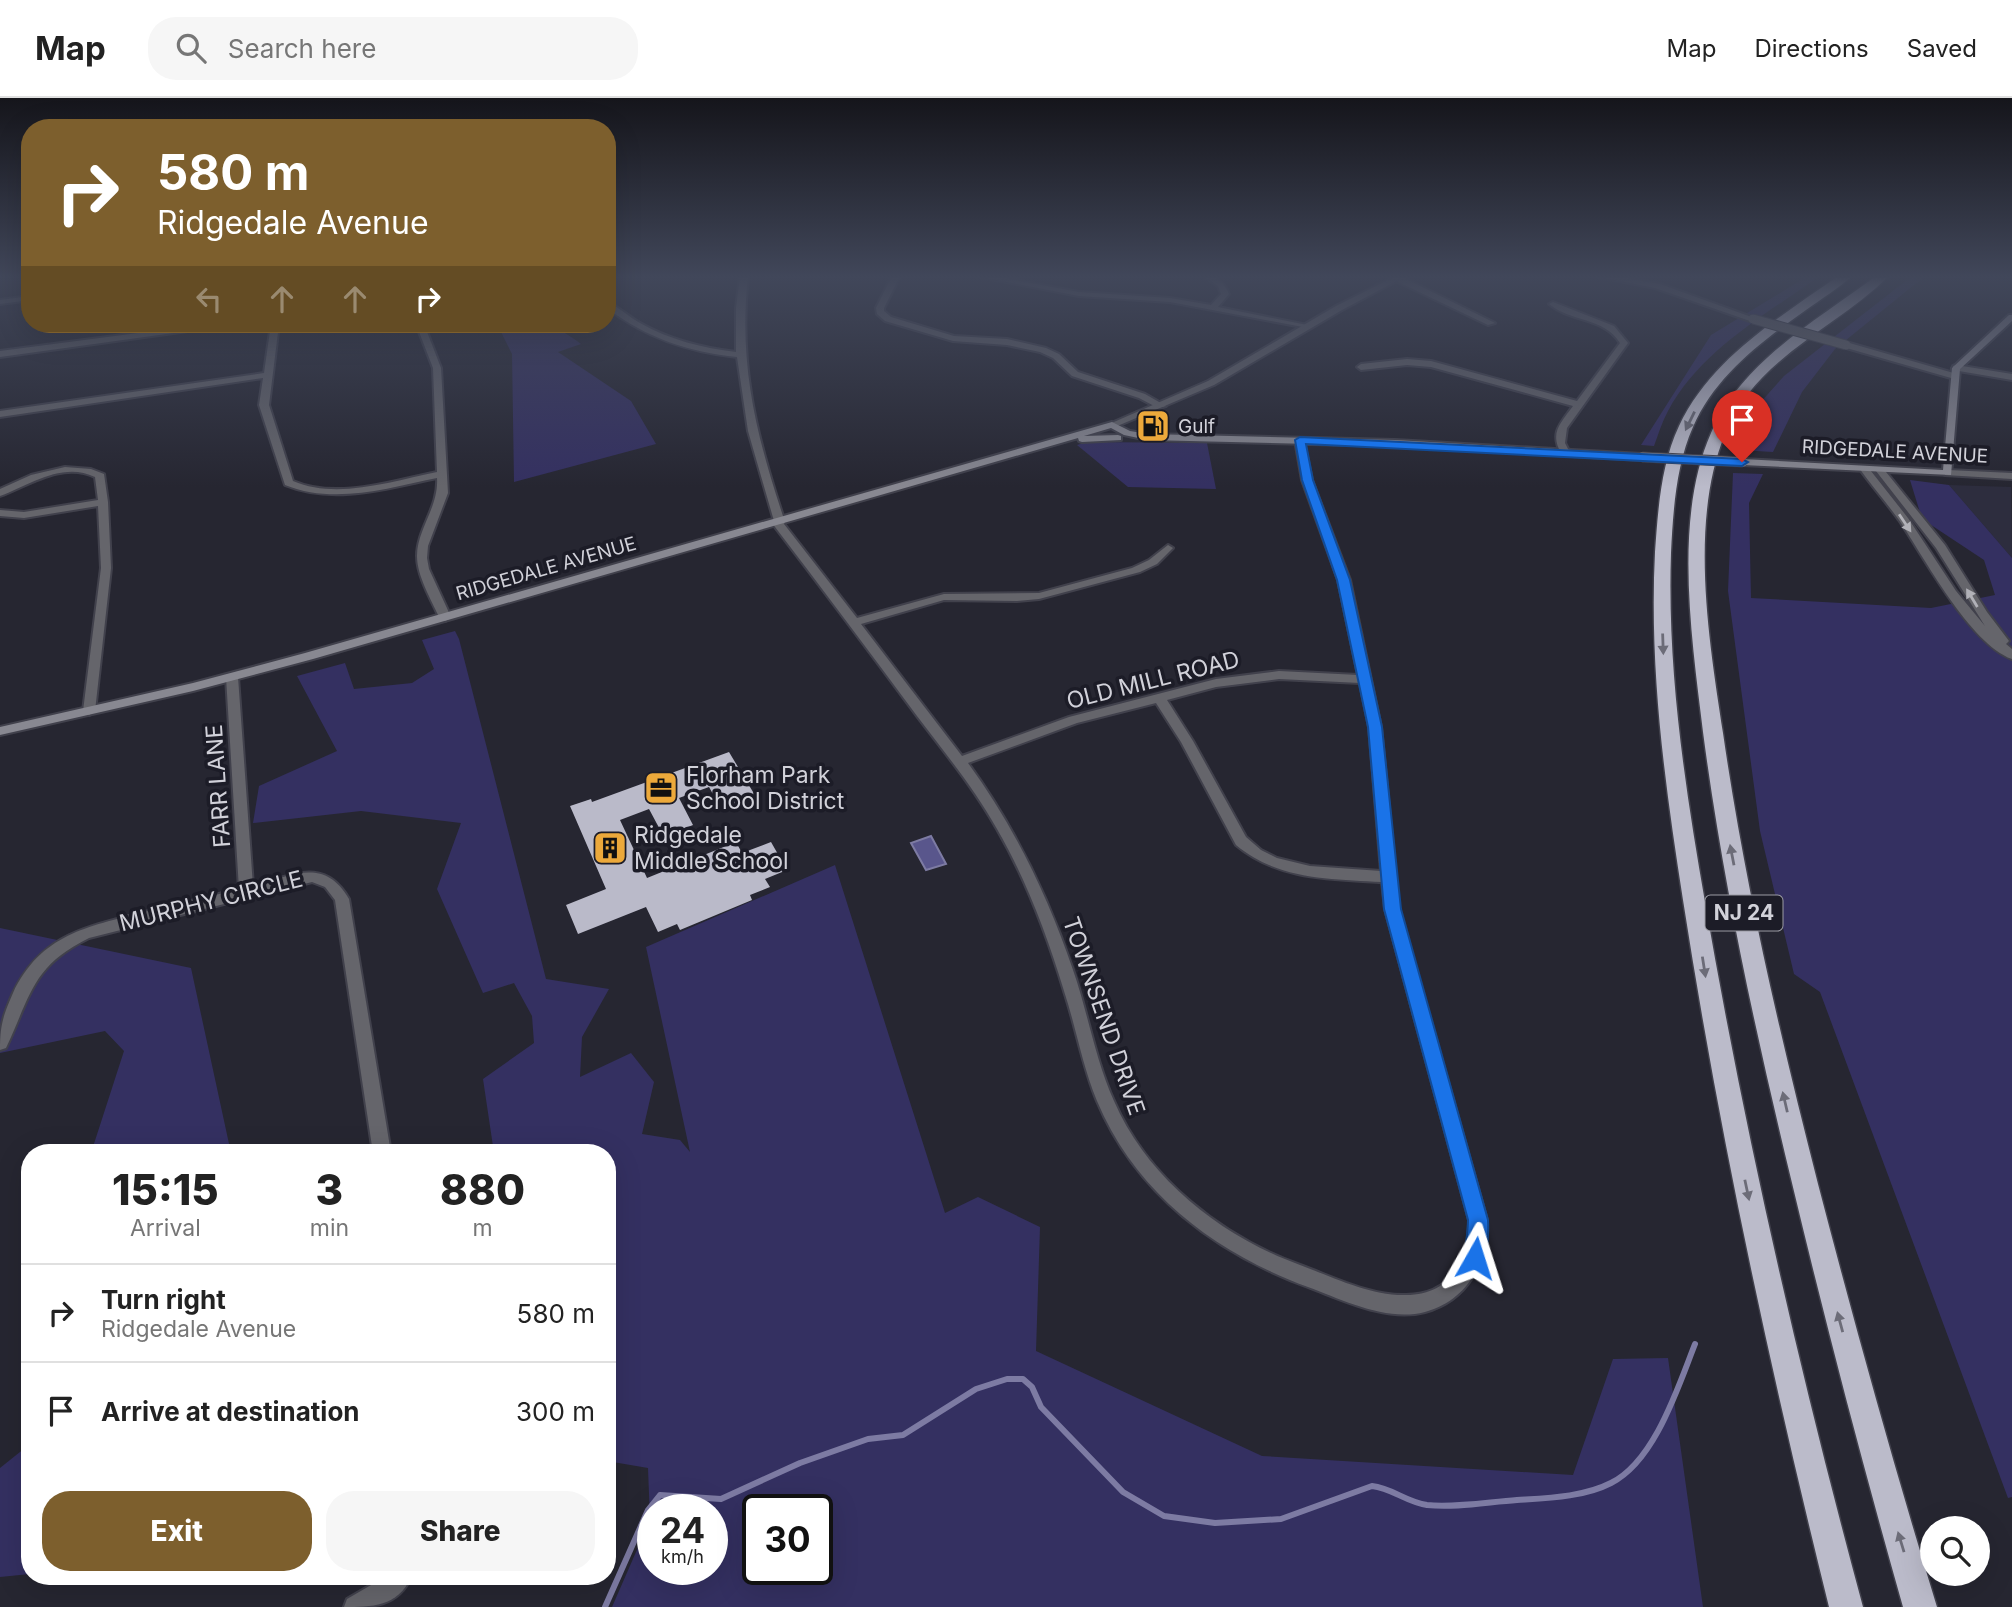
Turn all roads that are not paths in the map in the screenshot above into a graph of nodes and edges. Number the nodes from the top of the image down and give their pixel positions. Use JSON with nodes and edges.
{"nodes":[{"id":1,"x":57,"y":346,"type":"edge"},
{"id":2,"x":271,"y":346,"type":"edge"},
{"id":3,"x":429,"y":346,"type":"edge"},
{"id":4,"x":691,"y":346,"type":"edge"},
{"id":5,"x":739,"y":346,"type":"edge"},
{"id":6,"x":1030,"y":346,"type":"edge"},
{"id":7,"x":1273,"y":346,"type":"edge"},
{"id":8,"x":1621,"y":346,"type":"edge"},
{"id":9,"x":1753,"y":346,"type":"edge"},
{"id":10,"x":1791,"y":346,"type":"edge"},
{"id":11,"x":1852,"y":346,"type":"edge"},
{"id":12,"x":1982,"y":346,"type":"edge"},
{"id":13,"x":0,"y":354,"type":"edge"},
{"id":14,"x":739,"y":355,"type":"junction"},
{"id":15,"x":1361,"y":367,"type":"dead end"},
{"id":16,"x":1955,"y":372,"type":"junction"},
{"id":17,"x":266,"y":375,"type":"junction"},
{"id":18,"x":2012,"y":377,"type":"edge"},
{"id":19,"x":1580,"y":405,"type":"junction"},
{"id":20,"x":1161,"y":406,"type":"junction"},
{"id":21,"x":0,"y":414,"type":"edge"},
{"id":22,"x":1112,"y":425,"type":"junction"},
{"id":23,"x":1100,"y":428,"type":"junction"},
{"id":24,"x":1147,"y":437,"type":"junction"},
{"id":25,"x":1118,"y":438,"type":"junction"},
{"id":26,"x":1300,"y":440,"type":"junction"},
{"id":27,"x":1056,"y":442,"type":"junction"},
{"id":28,"x":1565,"y":453,"type":"junction"},
{"id":29,"x":1864,"y":468,"type":"junction"},
{"id":30,"x":1879,"y":469,"type":"junction"},
{"id":31,"x":1948,"y":473,"type":"junction"},
{"id":32,"x":442,"y":474,"type":"junction"},
{"id":33,"x":2012,"y":476,"type":"edge"},
{"id":34,"x":0,"y":493,"type":"edge"},
{"id":35,"x":103,"y":502,"type":"junction"},
{"id":36,"x":0,"y":513,"type":"edge"},
{"id":37,"x":778,"y":522,"type":"junction"},
{"id":38,"x":1168,"y":548,"type":"dead end"},
{"id":39,"x":445,"y":617,"type":"junction"},
{"id":40,"x":853,"y":622,"type":"junction"},
{"id":41,"x":2012,"y":654,"type":"edge"},
{"id":42,"x":232,"y":677,"type":"junction"},
{"id":43,"x":1365,"y":679,"type":"junction"},
{"id":44,"x":1159,"y":696,"type":"junction"},
{"id":45,"x":89,"y":711,"type":"junction"},
{"id":46,"x":0,"y":731,"type":"edge"},
{"id":47,"x":958,"y":762,"type":"junction"},
{"id":48,"x":1389,"y":877,"type":"junction"},
{"id":49,"x":246,"y":891,"type":"junction"},
{"id":50,"x":0,"y":1043,"type":"edge"},
{"id":51,"x":381,"y":1144,"type":"edge"},
{"id":52,"x":392,"y":1585,"type":"edge"},
{"id":53,"x":355,"y":1607,"type":"edge"},
{"id":54,"x":1846,"y":1607,"type":"edge"},
{"id":55,"x":1920,"y":1607,"type":"edge"}],
"edges":[{"from":1,"to":13,"type":"street"},
{"from":2,"to":17,"type":"street"},
{"from":3,"to":32,"type":"street"},
{"from":4,"to":14,"type":"street"},
{"from":5,"to":14,"type":"street","name":"TOWNSEND DRIVE"},
{"from":6,"to":20,"type":"street"},
{"from":7,"to":20,"type":"street"},
{"from":8,"to":19,"type":"street"},
{"from":9,"to":54,"type":"highway","number":"NJ 24","one_way":true},
{"from":55,"to":10,"type":"highway","number":"NJ 24","one_way":true},
{"from":11,"to":16,"type":"street","bridge":true},
{"from":12,"to":16,"type":"main road"},
{"from":14,"to":37,"type":"street","name":"TOWNSEND DRIVE"},
{"from":15,"to":19,"type":"street"},
{"from":16,"to":18,"type":"street"},
{"from":16,"to":31,"type":"main road"},
{"from":17,"to":21,"type":"street"},
{"from":17,"to":32,"type":"street"},
{"from":19,"to":28,"type":"street"},
{"from":20,"to":22,"type":"street"},
{"from":22,"to":23,"type":"main road","name":"RIDGEDALE AVENUE"},
{"from":22,"to":24,"type":"main road","name":"RIDGEDALE AVENUE"},
{"from":23,"to":25,"type":"main road"},
{"from":23,"to":27,"type":"main road","name":"RIDGEDALE AVENUE"},
{"from":24,"to":25,"type":"main road","name":"RIDGEDALE AVENUE"},
{"from":24,"to":26,"type":"main road","name":"RIDGEDALE AVENUE"},
{"from":25,"to":27,"type":"main road","name":"RIDGEDALE AVENUE"},
{"from":26,"to":28,"type":"main road","name":"RIDGEDALE AVENUE"},
{"from":26,"to":43,"type":"street","name":"TOWNSEND DRIVE"},
{"from":27,"to":37,"type":"main road","name":"RIDGEDALE AVENUE"},
{"from":28,"to":29,"type":"main road","name":"RIDGEDALE AVENUE","bridge":true},
{"from":29,"to":30,"type":"main road","name":"RIDGEDALE AVENUE"},
{"from":29,"to":41,"type":"street","one_way":true},
{"from":30,"to":31,"type":"main road","name":"RIDGEDALE AVENUE"},
{"from":41,"to":30,"type":"street","one_way":true},
{"from":31,"to":33,"type":"street","name":"RIDGEDALE AVENUE"},
{"from":32,"to":39,"type":"street"},
{"from":34,"to":35,"type":"street"},
{"from":35,"to":36,"type":"street"},
{"from":35,"to":45,"type":"street"},
{"from":37,"to":39,"type":"main road","name":"RIDGEDALE AVENUE"},
{"from":37,"to":40,"type":"street","name":"TOWNSEND DRIVE"},
{"from":38,"to":40,"type":"street"},
{"from":39,"to":42,"type":"main road","name":"RIDGEDALE AVENUE"},
{"from":40,"to":47,"type":"street","name":"TOWNSEND DRIVE"},
{"from":42,"to":45,"type":"main road","name":"RIDGEDALE AVENUE"},
{"from":42,"to":49,"type":"street","name":"FARR LANE"},
{"from":43,"to":44,"type":"street","name":"OLD MILL ROAD"},
{"from":43,"to":48,"type":"street","name":"TOWNSEND DRIVE"},
{"from":44,"to":47,"type":"street","name":"OLD MILL ROAD"},
{"from":44,"to":48,"type":"street"},
{"from":45,"to":46,"type":"main road","name":"RIDGEDALE AVENUE"},
{"from":47,"to":48,"type":"street","name":"TOWNSEND DRIVE"},
{"from":49,"to":50,"type":"street","name":"MURPHY CIRCLE"},
{"from":49,"to":51,"type":"street","name":"MURPHY CIRCLE"},
{"from":52,"to":53,"type":"street"}]}
